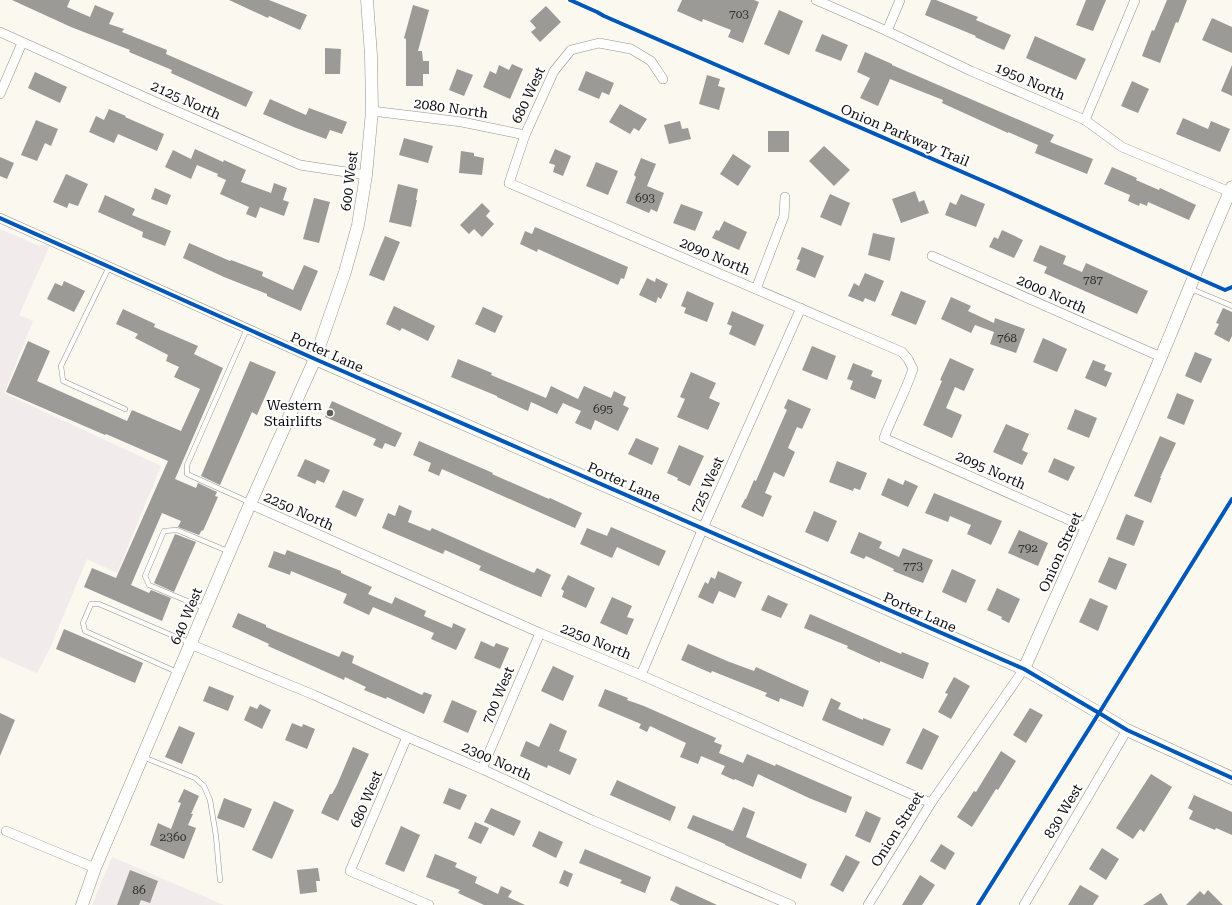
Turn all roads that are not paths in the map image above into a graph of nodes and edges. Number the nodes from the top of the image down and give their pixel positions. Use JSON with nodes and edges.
{"nodes":[{"id":1,"x":367,"y":0,"type":"edge"},
{"id":2,"x":816,"y":0,"type":"edge"},
{"id":3,"x":900,"y":0,"type":"edge"},
{"id":4,"x":1135,"y":0,"type":"edge"},
{"id":5,"x":887,"y":31,"type":"junction"},
{"id":6,"x":0,"y":32,"type":"edge"},
{"id":7,"x":22,"y":43,"type":"junction"},
{"id":8,"x":663,"y":79,"type":"dead end"},
{"id":9,"x":0,"y":94,"type":"edge"},
{"id":10,"x":372,"y":111,"type":"junction"},
{"id":11,"x":1085,"y":120,"type":"junction"},
{"id":12,"x":525,"y":135,"type":"junction"},
{"id":13,"x":366,"y":175,"type":"junction"},
{"id":14,"x":509,"y":183,"type":"joint"},
{"id":15,"x":1231,"y":190,"type":"edge"},
{"id":16,"x":785,"y":197,"type":"dead end"},
{"id":17,"x":0,"y":218,"type":"edge"},
{"id":18,"x":932,"y":256,"type":"dead end"},
{"id":19,"x":109,"y":267,"type":"junction"},
{"id":20,"x":756,"y":288,"type":"junction"},
{"id":21,"x":1189,"y":288,"type":"junction"},
{"id":22,"x":1232,"y":306,"type":"edge"},
{"id":23,"x":801,"y":308,"type":"junction"},
{"id":24,"x":247,"y":329,"type":"junction"},
{"id":25,"x":1161,"y":357,"type":"junction"},
{"id":26,"x":315,"y":359,"type":"junction"},
{"id":27,"x":125,"y":409,"type":"dead end"},
{"id":28,"x":884,"y":438,"type":"joint"},
{"id":29,"x":250,"y":503,"type":"junction"},
{"id":30,"x":703,"y":528,"type":"junction"},
{"id":31,"x":1087,"y":528,"type":"junction"},
{"id":32,"x":230,"y":552,"type":"junction"},
{"id":33,"x":206,"y":609,"type":"junction"},
{"id":34,"x":540,"y":632,"type":"junction"},
{"id":35,"x":191,"y":644,"type":"junction"},
{"id":36,"x":1024,"y":669,"type":"junction"},
{"id":37,"x":178,"y":672,"type":"junction"},
{"id":38,"x":641,"y":675,"type":"junction"},
{"id":39,"x":1127,"y":730,"type":"junction"},
{"id":40,"x":407,"y":737,"type":"junction"},
{"id":41,"x":143,"y":757,"type":"junction"},
{"id":42,"x":482,"y":769,"type":"junction"},
{"id":43,"x":1232,"y":778,"type":"edge"},
{"id":44,"x":931,"y":803,"type":"junction"},
{"id":45,"x":6,"y":831,"type":"dead end"},
{"id":46,"x":95,"y":868,"type":"junction"},
{"id":47,"x":220,"y":880,"type":"dead end"},
{"id":48,"x":82,"y":905,"type":"edge"},
{"id":49,"x":429,"y":905,"type":"edge"},
{"id":50,"x":791,"y":905,"type":"edge"},
{"id":51,"x":868,"y":905,"type":"edge"},
{"id":52,"x":1024,"y":905,"type":"edge"}],
"edges":[{"from":1,"to":10,"type":"street","name":"600 West"},
{"from":2,"to":5,"type":"street","name":"1950 North"},
{"from":3,"to":5,"type":"street"},
{"from":4,"to":11,"type":"street"},
{"from":5,"to":11,"type":"street","name":"1950 North"},
{"from":6,"to":7,"type":"street","name":"2125 North"},
{"from":7,"to":9,"type":"street"},
{"from":7,"to":13,"type":"street","name":"2125 North"},
{"from":8,"to":12,"type":"street","name":"680 West"},
{"from":10,"to":12,"type":"street","name":"2080 North"},
{"from":10,"to":13,"type":"street","name":"600 West"},
{"from":11,"to":15,"type":"street","name":"1950 North"},
{"from":12,"to":14,"type":"street","name":"680 West"},
{"from":13,"to":26,"type":"street","name":"600 West"},
{"from":14,"to":20,"type":"street","name":"2090 North"},
{"from":15,"to":21,"type":"street","name":"Onion Street"},
{"from":16,"to":20,"type":"street"},
{"from":17,"to":19,"type":"street","name":"Porter Lane"},
{"from":18,"to":25,"type":"street","name":"2000 North"},
{"from":19,"to":24,"type":"street","name":"Porter Lane"},
{"from":19,"to":27,"type":"lane"},
{"from":20,"to":23,"type":"street","name":"2090 North"},
{"from":21,"to":22,"type":"lane"},
{"from":21,"to":25,"type":"street","name":"Onion Street"},
{"from":23,"to":28,"type":"street","name":"2090 North"},
{"from":23,"to":30,"type":"street","name":"725 West"},
{"from":24,"to":26,"type":"street","name":"Porter Lane"},
{"from":24,"to":29,"type":"lane"},
{"from":25,"to":31,"type":"street","name":"Onion Street"},
{"from":26,"to":29,"type":"street","name":"640 West"},
{"from":26,"to":30,"type":"street","name":"Porter Lane"},
{"from":28,"to":31,"type":"street","name":"2095 North"},
{"from":29,"to":32,"type":"street","name":"640 West"},
{"from":29,"to":34,"type":"street","name":"2250 North"},
{"from":30,"to":36,"type":"street","name":"Porter Lane"},
{"from":30,"to":38,"type":"street","name":"725 West"},
{"from":31,"to":36,"type":"street","name":"Onion Street"},
{"from":32,"to":33,"type":"street","name":"640 West"},
{"from":32,"to":33,"type":"lane"},
{"from":33,"to":35,"type":"street","name":"640 West"},
{"from":34,"to":38,"type":"street","name":"2250 North"},
{"from":34,"to":42,"type":"street","name":"700 West"},
{"from":35,"to":37,"type":"street","name":"640 West"},
{"from":35,"to":37,"type":"lane"},
{"from":35,"to":40,"type":"street","name":"2300 North"},
{"from":36,"to":39,"type":"street","name":"Porter Lane"},
{"from":36,"to":44,"type":"street","name":"Onion Street"},
{"from":37,"to":41,"type":"street","name":"640 West"},
{"from":38,"to":44,"type":"street","name":"2250 North"},
{"from":39,"to":43,"type":"street","name":"Porter Lane"},
{"from":39,"to":52,"type":"street","name":"830 West"},
{"from":40,"to":42,"type":"street","name":"2300 North"},
{"from":40,"to":49,"type":"street","name":"680 West"},
{"from":41,"to":46,"type":"street","name":"640 West"},
{"from":41,"to":47,"type":"lane"},
{"from":42,"to":50,"type":"street","name":"2300 North"},
{"from":44,"to":51,"type":"street","name":"Onion Street"},
{"from":45,"to":46,"type":"street"},
{"from":46,"to":48,"type":"street","name":"640 West"}]}
